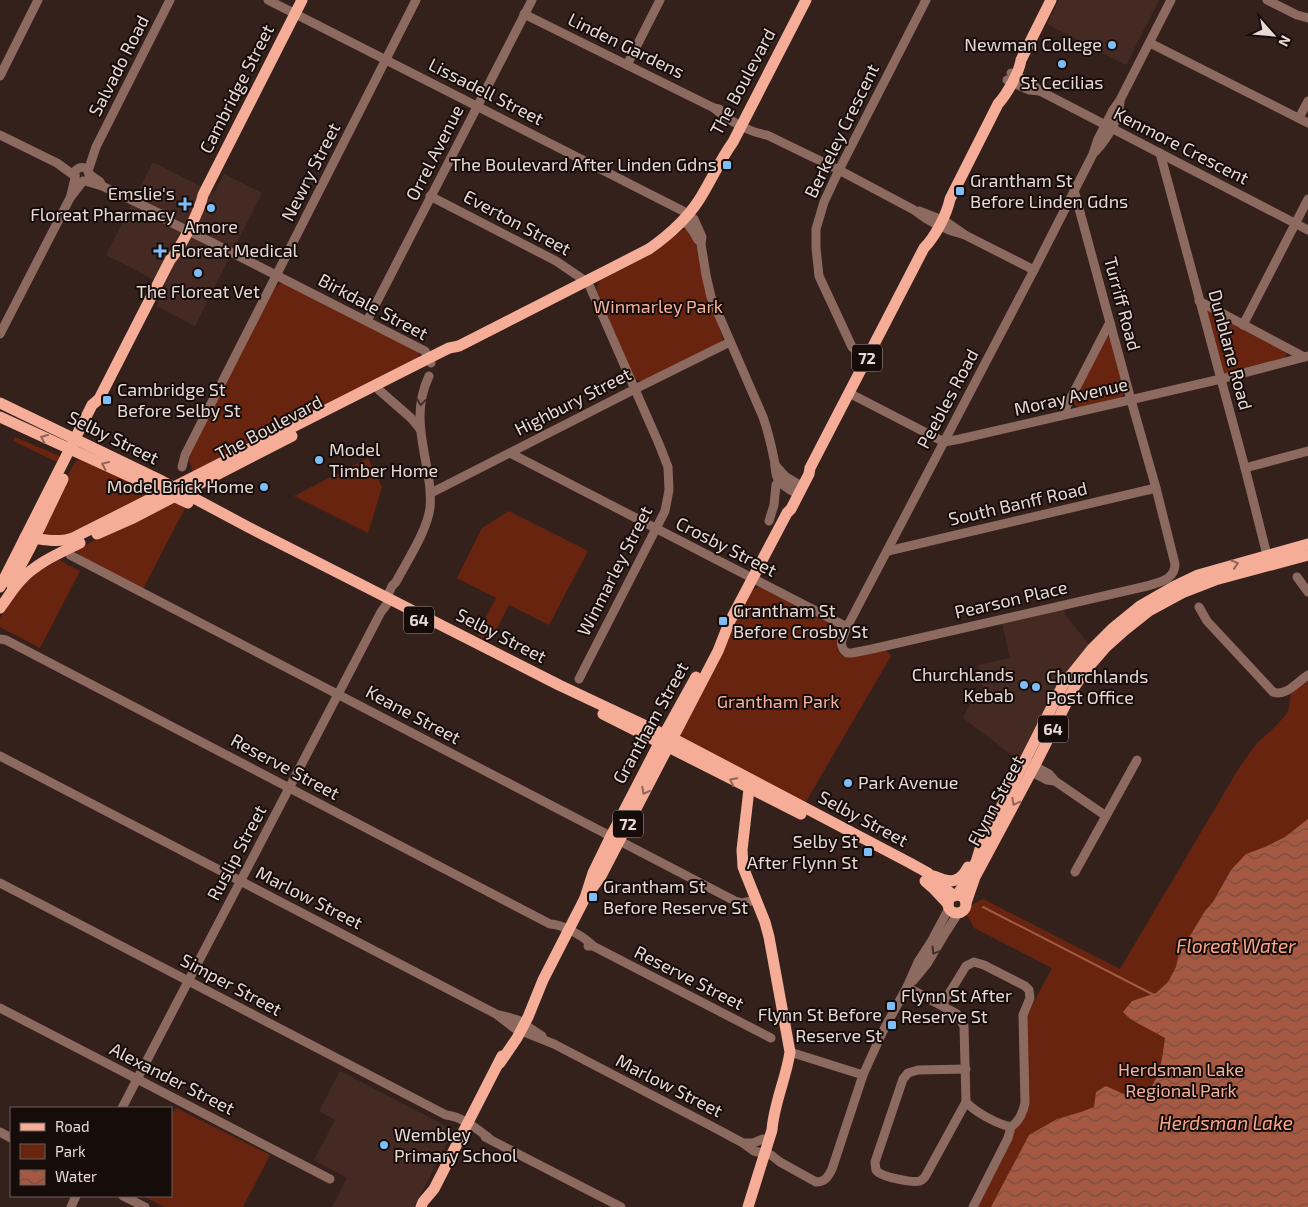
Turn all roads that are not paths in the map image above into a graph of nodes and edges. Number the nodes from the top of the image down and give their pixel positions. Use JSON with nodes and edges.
{"nodes":[{"id":1,"x":38,"y":0,"type":"edge"},
{"id":2,"x":170,"y":0,"type":"edge"},
{"id":3,"x":268,"y":0,"type":"edge"},
{"id":4,"x":302,"y":0,"type":"edge"},
{"id":5,"x":416,"y":0,"type":"edge"},
{"id":6,"x":532,"y":0,"type":"edge"},
{"id":7,"x":660,"y":0,"type":"edge"},
{"id":8,"x":799,"y":0,"type":"edge"},
{"id":9,"x":806,"y":0,"type":"edge"},
{"id":10,"x":926,"y":0,"type":"edge"},
{"id":11,"x":1051,"y":0,"type":"edge"},
{"id":12,"x":1171,"y":0,"type":"edge"},
{"id":13,"x":1267,"y":0,"type":"edge"},
{"id":14,"x":295,"y":14,"type":"junction"},
{"id":15,"x":524,"y":14,"type":"junction"},
{"id":16,"x":1297,"y":16,"type":"junction"},
{"id":17,"x":1308,"y":18,"type":"edge"},
{"id":18,"x":1308,"y":24,"type":"edge"},
{"id":19,"x":1150,"y":43,"type":"junction"},
{"id":20,"x":386,"y":60,"type":"junction"},
{"id":21,"x":627,"y":65,"type":"junction"},
{"id":22,"x":0,"y":76,"type":"edge"},
{"id":23,"x":1011,"y":78,"type":"junction"},
{"id":24,"x":1308,"y":101,"type":"edge"},
{"id":25,"x":477,"y":106,"type":"junction"},
{"id":26,"x":1304,"y":121,"type":"edge"},
{"id":27,"x":740,"y":122,"type":"junction"},
{"id":28,"x":1108,"y":126,"type":"junction"},
{"id":29,"x":0,"y":135,"type":"edge"},
{"id":30,"x":1160,"y":153,"type":"junction"},
{"id":31,"x":839,"y":170,"type":"junction"},
{"id":32,"x":82,"y":174,"type":"junction"},
{"id":33,"x":1074,"y":190,"type":"junction"},
{"id":34,"x":430,"y":196,"type":"junction"},
{"id":35,"x":1308,"y":199,"type":"edge"},
{"id":36,"x":688,"y":216,"type":"junction"},
{"id":37,"x":938,"y":222,"type":"junction"},
{"id":38,"x":1296,"y":224,"type":"junction"},
{"id":39,"x":186,"y":228,"type":"junction"},
{"id":40,"x":1308,"y":230,"type":"edge"},
{"id":41,"x":1034,"y":270,"type":"junction"},
{"id":42,"x":277,"y":275,"type":"junction"},
{"id":43,"x":586,"y":282,"type":"junction"},
{"id":44,"x":1200,"y":301,"type":"junction"},
{"id":45,"x":367,"y":321,"type":"junction"},
{"id":46,"x":1110,"y":322,"type":"junction"},
{"id":47,"x":1243,"y":324,"type":"junction"},
{"id":48,"x":0,"y":334,"type":"edge"},
{"id":49,"x":730,"y":342,"type":"junction"},
{"id":50,"x":868,"y":356,"type":"junction"},
{"id":51,"x":1306,"y":356,"type":"edge"},
{"id":52,"x":430,"y":361,"type":"junction"},
{"id":53,"x":429,"y":376,"type":"dead end"},
{"id":54,"x":1221,"y":379,"type":"junction"},
{"id":55,"x":379,"y":389,"type":"junction"},
{"id":56,"x":635,"y":389,"type":"junction"},
{"id":57,"x":849,"y":392,"type":"junction"},
{"id":58,"x":1131,"y":400,"type":"junction"},
{"id":59,"x":0,"y":403,"type":"edge"},
{"id":60,"x":1062,"y":415,"type":"junction"},
{"id":61,"x":0,"y":417,"type":"edge"},
{"id":62,"x":420,"y":429,"type":"junction"},
{"id":63,"x":944,"y":442,"type":"junction"},
{"id":64,"x":75,"y":446,"type":"junction"},
{"id":65,"x":1308,"y":451,"type":"edge"},
{"id":66,"x":510,"y":452,"type":"junction"},
{"id":67,"x":775,"y":464,"type":"junction"},
{"id":68,"x":182,"y":467,"type":"dead end"},
{"id":69,"x":1245,"y":468,"type":"junction"},
{"id":70,"x":779,"y":481,"type":"junction"},
{"id":71,"x":1156,"y":488,"type":"junction"},
{"id":72,"x":799,"y":489,"type":"junction"},
{"id":73,"x":174,"y":492,"type":"junction"},
{"id":74,"x":431,"y":493,"type":"junction"},
{"id":75,"x":769,"y":521,"type":"dead end"},
{"id":76,"x":656,"y":529,"type":"junction"},
{"id":77,"x":30,"y":537,"type":"junction"},
{"id":78,"x":68,"y":544,"type":"junction"},
{"id":79,"x":1308,"y":544,"type":"edge"},
{"id":80,"x":888,"y":551,"type":"junction"},
{"id":81,"x":1267,"y":555,"type":"junction"},
{"id":82,"x":1308,"y":555,"type":"edge"},
{"id":83,"x":1174,"y":572,"type":"joint"},
{"id":84,"x":1297,"y":577,"type":"dead end"},
{"id":85,"x":752,"y":579,"type":"junction"},
{"id":86,"x":1,"y":582,"type":"edge"},
{"id":87,"x":1308,"y":592,"type":"edge"},
{"id":88,"x":386,"y":603,"type":"junction"},
{"id":89,"x":0,"y":604,"type":"edge"},
{"id":90,"x":1199,"y":607,"type":"dead end"},
{"id":91,"x":0,"y":608,"type":"edge"},
{"id":92,"x":847,"y":627,"type":"junction"},
{"id":93,"x":2,"y":638,"type":"edge"},
{"id":94,"x":852,"y":653,"type":"joint"},
{"id":95,"x":1308,"y":675,"type":"edge"},
{"id":96,"x":579,"y":679,"type":"dead end"},
{"id":97,"x":339,"y":695,"type":"junction"},
{"id":98,"x":1066,"y":704,"type":"junction"},
{"id":99,"x":1046,"y":716,"type":"junction"},
{"id":100,"x":665,"y":741,"type":"junction"},
{"id":101,"x":0,"y":756,"type":"edge"},
{"id":102,"x":1137,"y":760,"type":"dead end"},
{"id":103,"x":1028,"y":766,"type":"junction"},
{"id":104,"x":751,"y":785,"type":"junction"},
{"id":105,"x":290,"y":788,"type":"junction"},
{"id":106,"x":1106,"y":816,"type":"junction"},
{"id":107,"x":615,"y":839,"type":"junction"},
{"id":108,"x":980,"y":849,"type":"junction"},
{"id":109,"x":1075,"y":872,"type":"dead end"},
{"id":110,"x":928,"y":873,"type":"junction"},
{"id":111,"x":241,"y":881,"type":"junction"},
{"id":112,"x":0,"y":884,"type":"edge"},
{"id":113,"x":756,"y":900,"type":"junction"},
{"id":114,"x":955,"y":903,"type":"junction"},
{"id":115,"x":567,"y":933,"type":"junction"},
{"id":116,"x":189,"y":981,"type":"junction"},
{"id":117,"x":908,"y":987,"type":"junction"},
{"id":118,"x":942,"y":1005,"type":"junction"},
{"id":119,"x":0,"y":1008,"type":"edge"},
{"id":120,"x":520,"y":1026,"type":"junction"},
{"id":121,"x":771,"y":1038,"type":"dead end"},
{"id":122,"x":790,"y":1052,"type":"junction"},
{"id":123,"x":966,"y":1069,"type":"junction"},
{"id":124,"x":863,"y":1076,"type":"junction"},
{"id":125,"x":138,"y":1080,"type":"junction"},
{"id":126,"x":966,"y":1102,"type":"junction"},
{"id":127,"x":123,"y":1107,"type":"edge"},
{"id":128,"x":773,"y":1118,"type":"junction"},
{"id":129,"x":467,"y":1126,"type":"junction"},
{"id":130,"x":1010,"y":1126,"type":"junction"},
{"id":131,"x":763,"y":1139,"type":"junction"},
{"id":132,"x":743,"y":1143,"type":"junction"},
{"id":133,"x":762,"y":1153,"type":"junction"},
{"id":134,"x":780,"y":1162,"type":"junction"},
{"id":135,"x":760,"y":1169,"type":"junction"},
{"id":136,"x":330,"y":1179,"type":"dead end"},
{"id":137,"x":434,"y":1189,"type":"junction"},
{"id":138,"x":125,"y":1197,"type":"edge"},
{"id":139,"x":144,"y":1207,"type":"edge"},
{"id":140,"x":420,"y":1207,"type":"edge"},
{"id":141,"x":428,"y":1207,"type":"edge"},
{"id":142,"x":621,"y":1207,"type":"edge"},
{"id":143,"x":742,"y":1207,"type":"edge"},
{"id":144,"x":748,"y":1207,"type":"edge"},
{"id":145,"x":973,"y":1207,"type":"edge"}],
"edges":[{"from":1,"to":22,"type":"street"},
{"from":2,"to":32,"type":"street","name":"Salvado Road"},
{"from":3,"to":14,"type":"street","name":"Lissadell Street"},
{"from":4,"to":14,"type":"main road","name":"Cambridge Street"},
{"from":5,"to":20,"type":"street","name":"Newry Street"},
{"from":6,"to":15,"type":"street","name":"Orrel Avenue"},
{"from":7,"to":21,"type":"street"},
{"from":8,"to":27,"type":"main road","name":"The Boulevard"},
{"from":9,"to":27,"type":"main road","name":"The Boulevard"},
{"from":10,"to":31,"type":"street","name":"Berkeley Crescent"},
{"from":11,"to":23,"type":"main road","name":"Grantham Street","number":"72"},
{"from":12,"to":19,"type":"street","name":"Peebles Road"},
{"from":13,"to":16,"type":"street"},
{"from":14,"to":20,"type":"street","name":"Lissadell Street"},
{"from":14,"to":39,"type":"main road","name":"Cambridge Street"},
{"from":15,"to":21,"type":"street","name":"Linden Gardens"},
{"from":15,"to":25,"type":"street","name":"Orrel Avenue"},
{"from":16,"to":17,"type":"street"},
{"from":16,"to":18,"type":"street"},
{"from":19,"to":26,"type":"street"},
{"from":19,"to":28,"type":"street","name":"Peebles Road"},
{"from":20,"to":25,"type":"street","name":"Lissadell Street"},
{"from":20,"to":42,"type":"street","name":"Newry Street"},
{"from":21,"to":27,"type":"street","name":"Linden Gardens"},
{"from":23,"to":28,"type":"street","name":"Kenmore Crescent"},
{"from":23,"to":37,"type":"main road","name":"Grantham Street","number":"72"},
{"from":24,"to":26,"type":"street"},
{"from":25,"to":34,"type":"street","name":"Orrel Avenue"},
{"from":25,"to":36,"type":"street","name":"Lissadell Street"},
{"from":27,"to":31,"type":"street","name":"Linden Gardens"},
{"from":27,"to":36,"type":"main road","name":"The Boulevard"},
{"from":28,"to":30,"type":"street","name":"Kenmore Crescent"},
{"from":28,"to":33,"type":"street","name":"Peebles Road"},
{"from":29,"to":32,"type":"street","name":"Birkdale Street"},
{"from":30,"to":38,"type":"street","name":"Kenmore Crescent"},
{"from":30,"to":44,"type":"street","name":"Dunblane Road"},
{"from":31,"to":37,"type":"street","name":"Linden Gardens"},
{"from":31,"to":50,"type":"street","name":"Berkeley Crescent"},
{"from":32,"to":39,"type":"street","name":"Birkdale Street"},
{"from":32,"to":48,"type":"street","name":"Salvado Road"},
{"from":33,"to":41,"type":"street","name":"Peebles Road"},
{"from":33,"to":46,"type":"street","name":"Turriff Road"},
{"from":34,"to":43,"type":"street","name":"Everton Street"},
{"from":34,"to":45,"type":"street","name":"Orrel Avenue"},
{"from":35,"to":38,"type":"street"},
{"from":36,"to":43,"type":"main road","name":"The Boulevard"},
{"from":36,"to":49,"type":"street"},
{"from":37,"to":41,"type":"street","name":"Linden Gardens"},
{"from":37,"to":50,"type":"main road","name":"Grantham Street","number":"72"},
{"from":38,"to":40,"type":"street","name":"Kenmore Crescent"},
{"from":38,"to":47,"type":"street"},
{"from":39,"to":42,"type":"street","name":"Birkdale Street"},
{"from":39,"to":64,"type":"main road","name":"Cambridge Street"},
{"from":41,"to":63,"type":"street","name":"Peebles Road"},
{"from":42,"to":45,"type":"street","name":"Birkdale Street"},
{"from":42,"to":68,"type":"street","name":"Newry Street"},
{"from":43,"to":52,"type":"main road","name":"The Boulevard"},
{"from":43,"to":56,"type":"street","name":"Winmarley Street"},
{"from":44,"to":47,"type":"street"},
{"from":44,"to":54,"type":"street","name":"Dunblane Road"},
{"from":45,"to":52,"type":"street","name":"Birkdale Street"},
{"from":46,"to":58,"type":"street","name":"Turriff Road"},
{"from":46,"to":60,"type":"street"},
{"from":47,"to":51,"type":"street"},
{"from":49,"to":56,"type":"street","name":"Highbury Street"},
{"from":49,"to":67,"type":"street"},
{"from":50,"to":57,"type":"main road","name":"Grantham Street","number":"72"},
{"from":51,"to":54,"type":"street","name":"Moray Avenue"},
{"from":52,"to":55,"type":"main road","name":"The Boulevard"},
{"from":53,"to":62,"type":"street","name":"Ruslip Street","one_way":true},
{"from":54,"to":58,"type":"street","name":"Moray Avenue"},
{"from":54,"to":69,"type":"street","name":"Dunblane Road"},
{"from":55,"to":62,"type":"street"},
{"from":55,"to":73,"type":"main road","name":"The Boulevard"},
{"from":56,"to":66,"type":"street","name":"Highbury Street"},
{"from":56,"to":76,"type":"street","name":"Winmarley Street"},
{"from":57,"to":63,"type":"street"},
{"from":57,"to":72,"type":"main road","name":"Grantham Street","number":"72"},
{"from":58,"to":60,"type":"street","name":"Moray Avenue"},
{"from":58,"to":71,"type":"street","name":"Turriff Road"},
{"from":59,"to":64,"type":"main road","name":"Selby Street","number":"64"},
{"from":60,"to":63,"type":"street","name":"Moray Avenue"},
{"from":64,"to":61,"type":"main road","name":"Selby Street","number":"64","one_way":true},
{"from":62,"to":74,"type":"street","name":"Ruslip Street"},
{"from":63,"to":80,"type":"street","name":"Peebles Road"},
{"from":64,"to":73,"type":"main road","name":"Selby Street","number":"64"},
{"from":64,"to":77,"type":"main road","name":"Cambridge Street"},
{"from":65,"to":69,"type":"street"},
{"from":66,"to":74,"type":"street","name":"Highbury Street"},
{"from":66,"to":76,"type":"street","name":"Crosby Street"},
{"from":67,"to":70,"type":"street"},
{"from":67,"to":72,"type":"street"},
{"from":69,"to":81,"type":"street","name":"Dunblane Road"},
{"from":70,"to":72,"type":"street"},
{"from":70,"to":75,"type":"street"},
{"from":71,"to":80,"type":"street","name":"South Banff Road"},
{"from":71,"to":83,"type":"street","name":"Turriff Road"},
{"from":72,"to":85,"type":"main road","name":"Grantham Street","number":"72"},
{"from":73,"to":78,"type":"main road","name":"The Boulevard"},
{"from":73,"to":88,"type":"main road","name":"Selby Street","number":"64"},
{"from":74,"to":88,"type":"street","name":"Ruslip Street"},
{"from":76,"to":85,"type":"street","name":"Crosby Street"},
{"from":76,"to":96,"type":"street","name":"Winmarley Street"},
{"from":77,"to":78,"type":"main road","name":"The Boulevard"},
{"from":77,"to":86,"type":"main road","name":"Cambridge Street"},
{"from":77,"to":89,"type":"main road","name":"Cambridge Street"},
{"from":78,"to":91,"type":"main road","name":"The Boulevard"},
{"from":78,"to":97,"type":"street","name":"Keane Street"},
{"from":79,"to":81,"type":"main road","number":"64"},
{"from":80,"to":92,"type":"street","name":"Peebles Road"},
{"from":99,"to":81,"type":"main road","name":"Flynn Street","number":"64","one_way":true},
{"from":82,"to":98,"type":"main road","name":"Flynn Street","number":"64"},
{"from":83,"to":94,"type":"street","name":"Pearson Place"},
{"from":84,"to":87,"type":"street"},
{"from":85,"to":92,"type":"street","name":"Crosby Street"},
{"from":85,"to":100,"type":"main road","name":"Grantham Street","number":"72"},
{"from":88,"to":97,"type":"street","name":"Ruslip Street"},
{"from":88,"to":100,"type":"main road","name":"Selby Street","number":"64"},
{"from":90,"to":95,"type":"street"},
{"from":92,"to":94,"type":"street","name":"Peebles Road"},
{"from":93,"to":105,"type":"street","name":"Reserve Street"},
{"from":97,"to":105,"type":"street","name":"Ruslip Street"},
{"from":97,"to":107,"type":"street","name":"Keane Street"},
{"from":98,"to":99,"type":"main road"},
{"from":98,"to":103,"type":"main road","name":"Flynn Street","number":"64"},
{"from":99,"to":103,"type":"main road","name":"Flynn Street","number":"64"},
{"from":100,"to":104,"type":"main road","name":"Selby Street","number":"64"},
{"from":100,"to":107,"type":"main road","name":"Grantham Street","number":"72"},
{"from":101,"to":111,"type":"street","name":"Marlow Street"},
{"from":102,"to":106,"type":"street"},
{"from":103,"to":106,"type":"street"},
{"from":103,"to":108,"type":"main road","name":"Flynn Street","number":"64"},
{"from":103,"to":114,"type":"main road","name":"Flynn Street","number":"64","one_way":true},
{"from":104,"to":110,"type":"main road","name":"Selby Street","number":"64"},
{"from":104,"to":113,"type":"main road"},
{"from":104,"to":114,"type":"main road","name":"Selby Street","number":"64"},
{"from":105,"to":111,"type":"street","name":"Ruslip Street"},
{"from":105,"to":115,"type":"street","name":"Reserve Street"},
{"from":106,"to":109,"type":"street"},
{"from":107,"to":113,"type":"street","name":"Keane Street"},
{"from":107,"to":115,"type":"main road","name":"Grantham Street","number":"72"},
{"from":108,"to":110,"type":"main road","number":"64"},
{"from":108,"to":114,"type":"main road","name":"Flynn Street","number":"64"},
{"from":110,"to":114,"type":"main road","name":"Selby Street","number":"64"},
{"from":111,"to":116,"type":"street","name":"Ruslip Street"},
{"from":111,"to":120,"type":"street","name":"Marlow Street"},
{"from":112,"to":116,"type":"street","name":"Simper Street"},
{"from":113,"to":122,"type":"main road"},
{"from":114,"to":117,"type":"street","name":"Flynn Street"},
{"from":115,"to":120,"type":"main road","name":"Grantham Street","number":"72"},
{"from":115,"to":121,"type":"street","name":"Reserve Street"},
{"from":116,"to":125,"type":"street","name":"Ruslip Street"},
{"from":116,"to":129,"type":"street","name":"Simper Street"},
{"from":117,"to":118,"type":"street"},
{"from":117,"to":124,"type":"street","name":"Flynn Street"},
{"from":118,"to":123,"type":"street"},
{"from":118,"to":130,"type":"street"},
{"from":119,"to":125,"type":"street","name":"Alexander Street"},
{"from":120,"to":129,"type":"main road","name":"Grantham Street","number":"72"},
{"from":120,"to":132,"type":"street","name":"Marlow Street"},
{"from":122,"to":124,"type":"street"},
{"from":122,"to":128,"type":"main road"},
{"from":123,"to":126,"type":"street"},
{"from":123,"to":126,"type":"street"},
{"from":124,"to":134,"type":"street","name":"Flynn Street"},
{"from":125,"to":127,"type":"street","name":"Ruslip Street"},
{"from":125,"to":136,"type":"street","name":"Alexander Street"},
{"from":126,"to":130,"type":"street"},
{"from":128,"to":131,"type":"main road"},
{"from":128,"to":133,"type":"main road"},
{"from":129,"to":137,"type":"main road","name":"Grantham Street","number":"72"},
{"from":129,"to":142,"type":"street","name":"Simper Street"},
{"from":130,"to":145,"type":"street"},
{"from":131,"to":132,"type":"street"},
{"from":131,"to":133,"type":"main road"},
{"from":132,"to":133,"type":"street","name":"Marlow Street"},
{"from":133,"to":134,"type":"street","name":"Flynn Street"},
{"from":133,"to":135,"type":"main road"},
{"from":133,"to":143,"type":"main road"},
{"from":134,"to":135,"type":"street"},
{"from":135,"to":144,"type":"main road"},
{"from":137,"to":140,"type":"main road","name":"Grantham Street","number":"72"},
{"from":137,"to":141,"type":"main road","name":"Grantham Street","number":"72"},
{"from":138,"to":139,"type":"street"}]}
